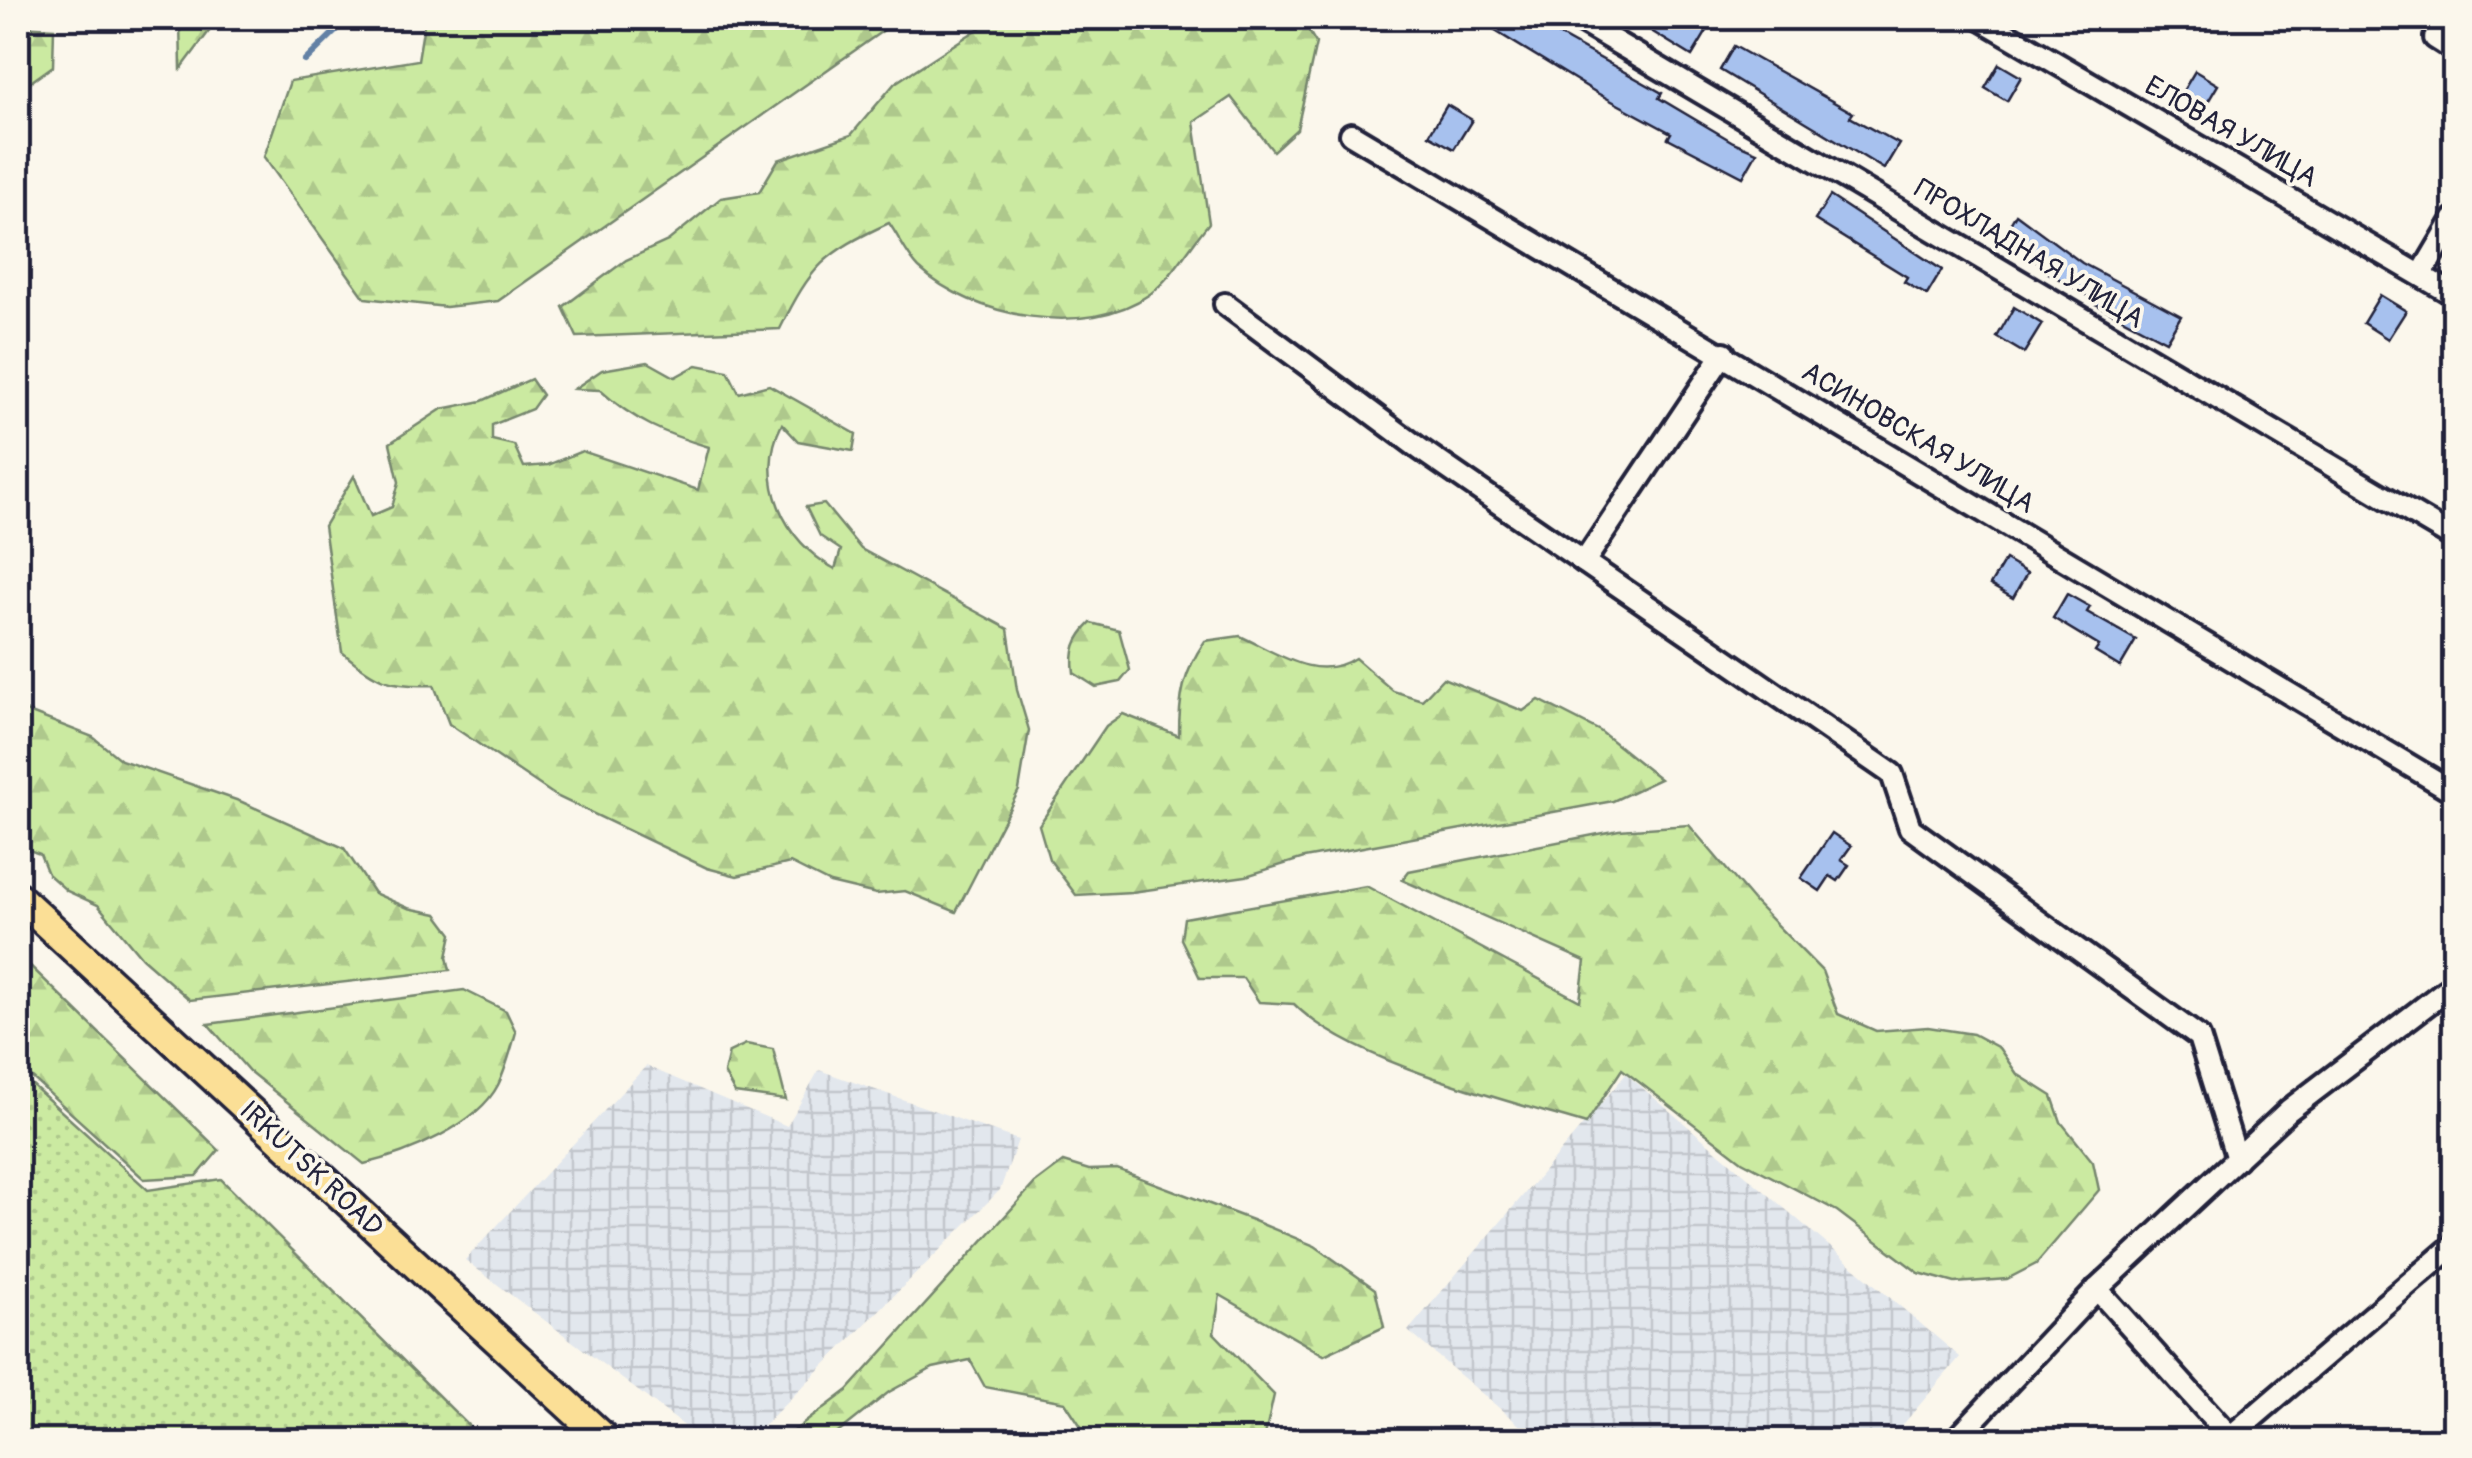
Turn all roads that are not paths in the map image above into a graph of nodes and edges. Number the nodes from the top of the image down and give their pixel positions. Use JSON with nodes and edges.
{"nodes":[{"id":1,"x":1575,"y":18,"type":"edge"},
{"id":2,"x":1979,"y":18,"type":"edge"},
{"id":3,"x":2435,"y":38,"type":"dead end"},
{"id":4,"x":2454,"y":50,"type":"edge"},
{"id":5,"x":1352,"y":134,"type":"dead end"},
{"id":6,"x":2454,"y":219,"type":"edge"},
{"id":7,"x":2421,"y":275,"type":"junction"},
{"id":8,"x":2454,"y":295,"type":"edge"},
{"id":9,"x":1225,"y":304,"type":"dead end"},
{"id":10,"x":1724,"y":353,"type":"junction"},
{"id":11,"x":2454,"y":538,"type":"edge"},
{"id":12,"x":1584,"y":562,"type":"junction"},
{"id":13,"x":2454,"y":792,"type":"edge"},
{"id":14,"x":18,"y":896,"type":"edge"},
{"id":15,"x":2454,"y":984,"type":"edge"},
{"id":16,"x":2237,"y":1159,"type":"junction"},
{"id":17,"x":2454,"y":1245,"type":"edge"},
{"id":18,"x":2097,"y":1289,"type":"junction"},
{"id":19,"x":2232,"y":1439,"type":"edge"},
{"id":20,"x":606,"y":1440,"type":"edge"},
{"id":21,"x":1955,"y":1440,"type":"edge"}],
"edges":[{"from":1,"to":11,"type":"street","name":"ПРОХЛАДНАЯ УЛИЦА"},
{"from":2,"to":7,"type":"street","name":"ЕЛОВАЯ УЛИЦА"},
{"from":3,"to":4,"type":"street"},
{"from":5,"to":10,"type":"street","name":"АСИНОВСКАЯ УЛИЦА"},
{"from":6,"to":7,"type":"street"},
{"from":7,"to":8,"type":"street","name":"ЕЛОВАЯ УЛИЦА"},
{"from":9,"to":12,"type":"street"},
{"from":10,"to":12,"type":"street"},
{"from":10,"to":13,"type":"street","name":"АСИНОВСКАЯ УЛИЦА"},
{"from":12,"to":16,"type":"street"},
{"from":14,"to":20,"type":"main road","name":"IRKUTSK ROAD"},
{"from":15,"to":16,"type":"street"},
{"from":16,"to":18,"type":"street"},
{"from":17,"to":19,"type":"street"},
{"from":18,"to":19,"type":"street"},
{"from":18,"to":21,"type":"street"}]}
